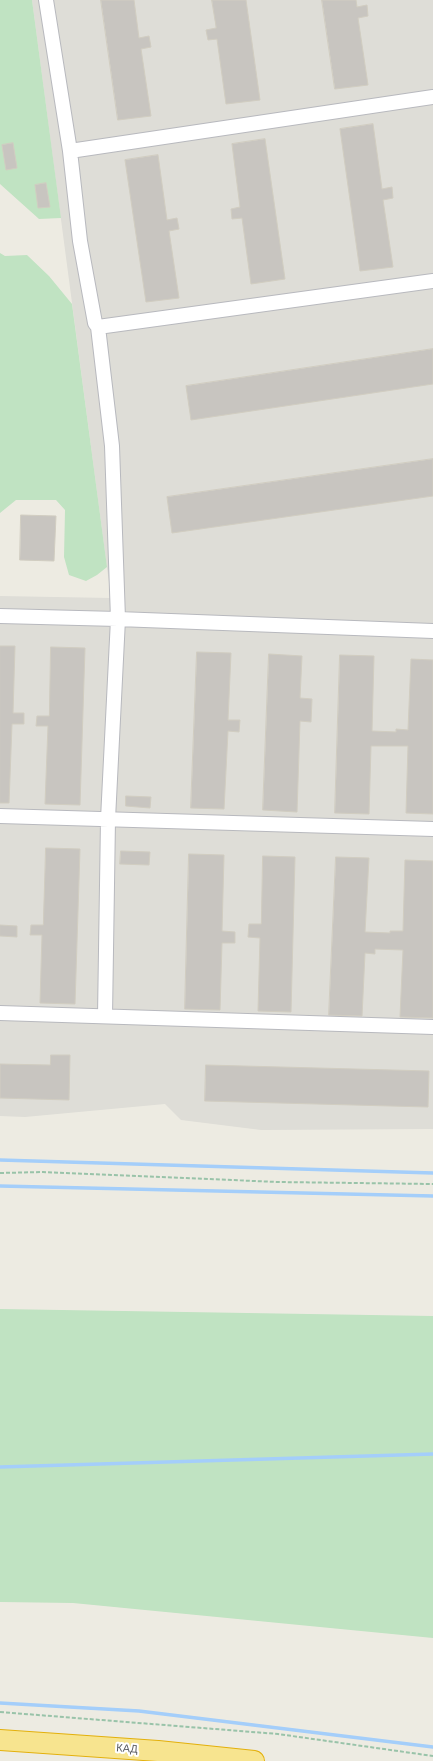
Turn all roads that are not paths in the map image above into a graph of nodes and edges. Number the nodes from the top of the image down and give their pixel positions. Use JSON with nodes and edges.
{"nodes":[{"id":1,"x":46,"y":0,"type":"edge"},
{"id":2,"x":433,"y":97,"type":"edge"},
{"id":3,"x":70,"y":151,"type":"junction"},
{"id":4,"x":433,"y":281,"type":"edge"},
{"id":5,"x":98,"y":327,"type":"junction"},
{"id":6,"x":0,"y":616,"type":"edge"},
{"id":7,"x":118,"y":619,"type":"junction"},
{"id":8,"x":433,"y":631,"type":"edge"},
{"id":9,"x":0,"y":816,"type":"edge"},
{"id":10,"x":108,"y":819,"type":"junction"},
{"id":11,"x":433,"y":829,"type":"edge"},
{"id":12,"x":0,"y":1012,"type":"edge"},
{"id":13,"x":105,"y":1016,"type":"junction"},
{"id":14,"x":433,"y":1027,"type":"edge"},
{"id":15,"x":0,"y":1740,"type":"edge"},
{"id":16,"x":254,"y":1761,"type":"edge"}],
"edges":[{"from":1,"to":3,"type":"lane"},
{"from":2,"to":3,"type":"lane"},
{"from":3,"to":5,"type":"lane"},
{"from":4,"to":5,"type":"lane"},
{"from":5,"to":7,"type":"lane"},
{"from":6,"to":7,"type":"lane"},
{"from":7,"to":8,"type":"lane"},
{"from":7,"to":10,"type":"lane"},
{"from":9,"to":10,"type":"lane"},
{"from":10,"to":11,"type":"lane"},
{"from":10,"to":13,"type":"lane"},
{"from":12,"to":13,"type":"lane"},
{"from":13,"to":14,"type":"lane"},
{"from":15,"to":16,"type":"highway","name":"КАД"}]}
